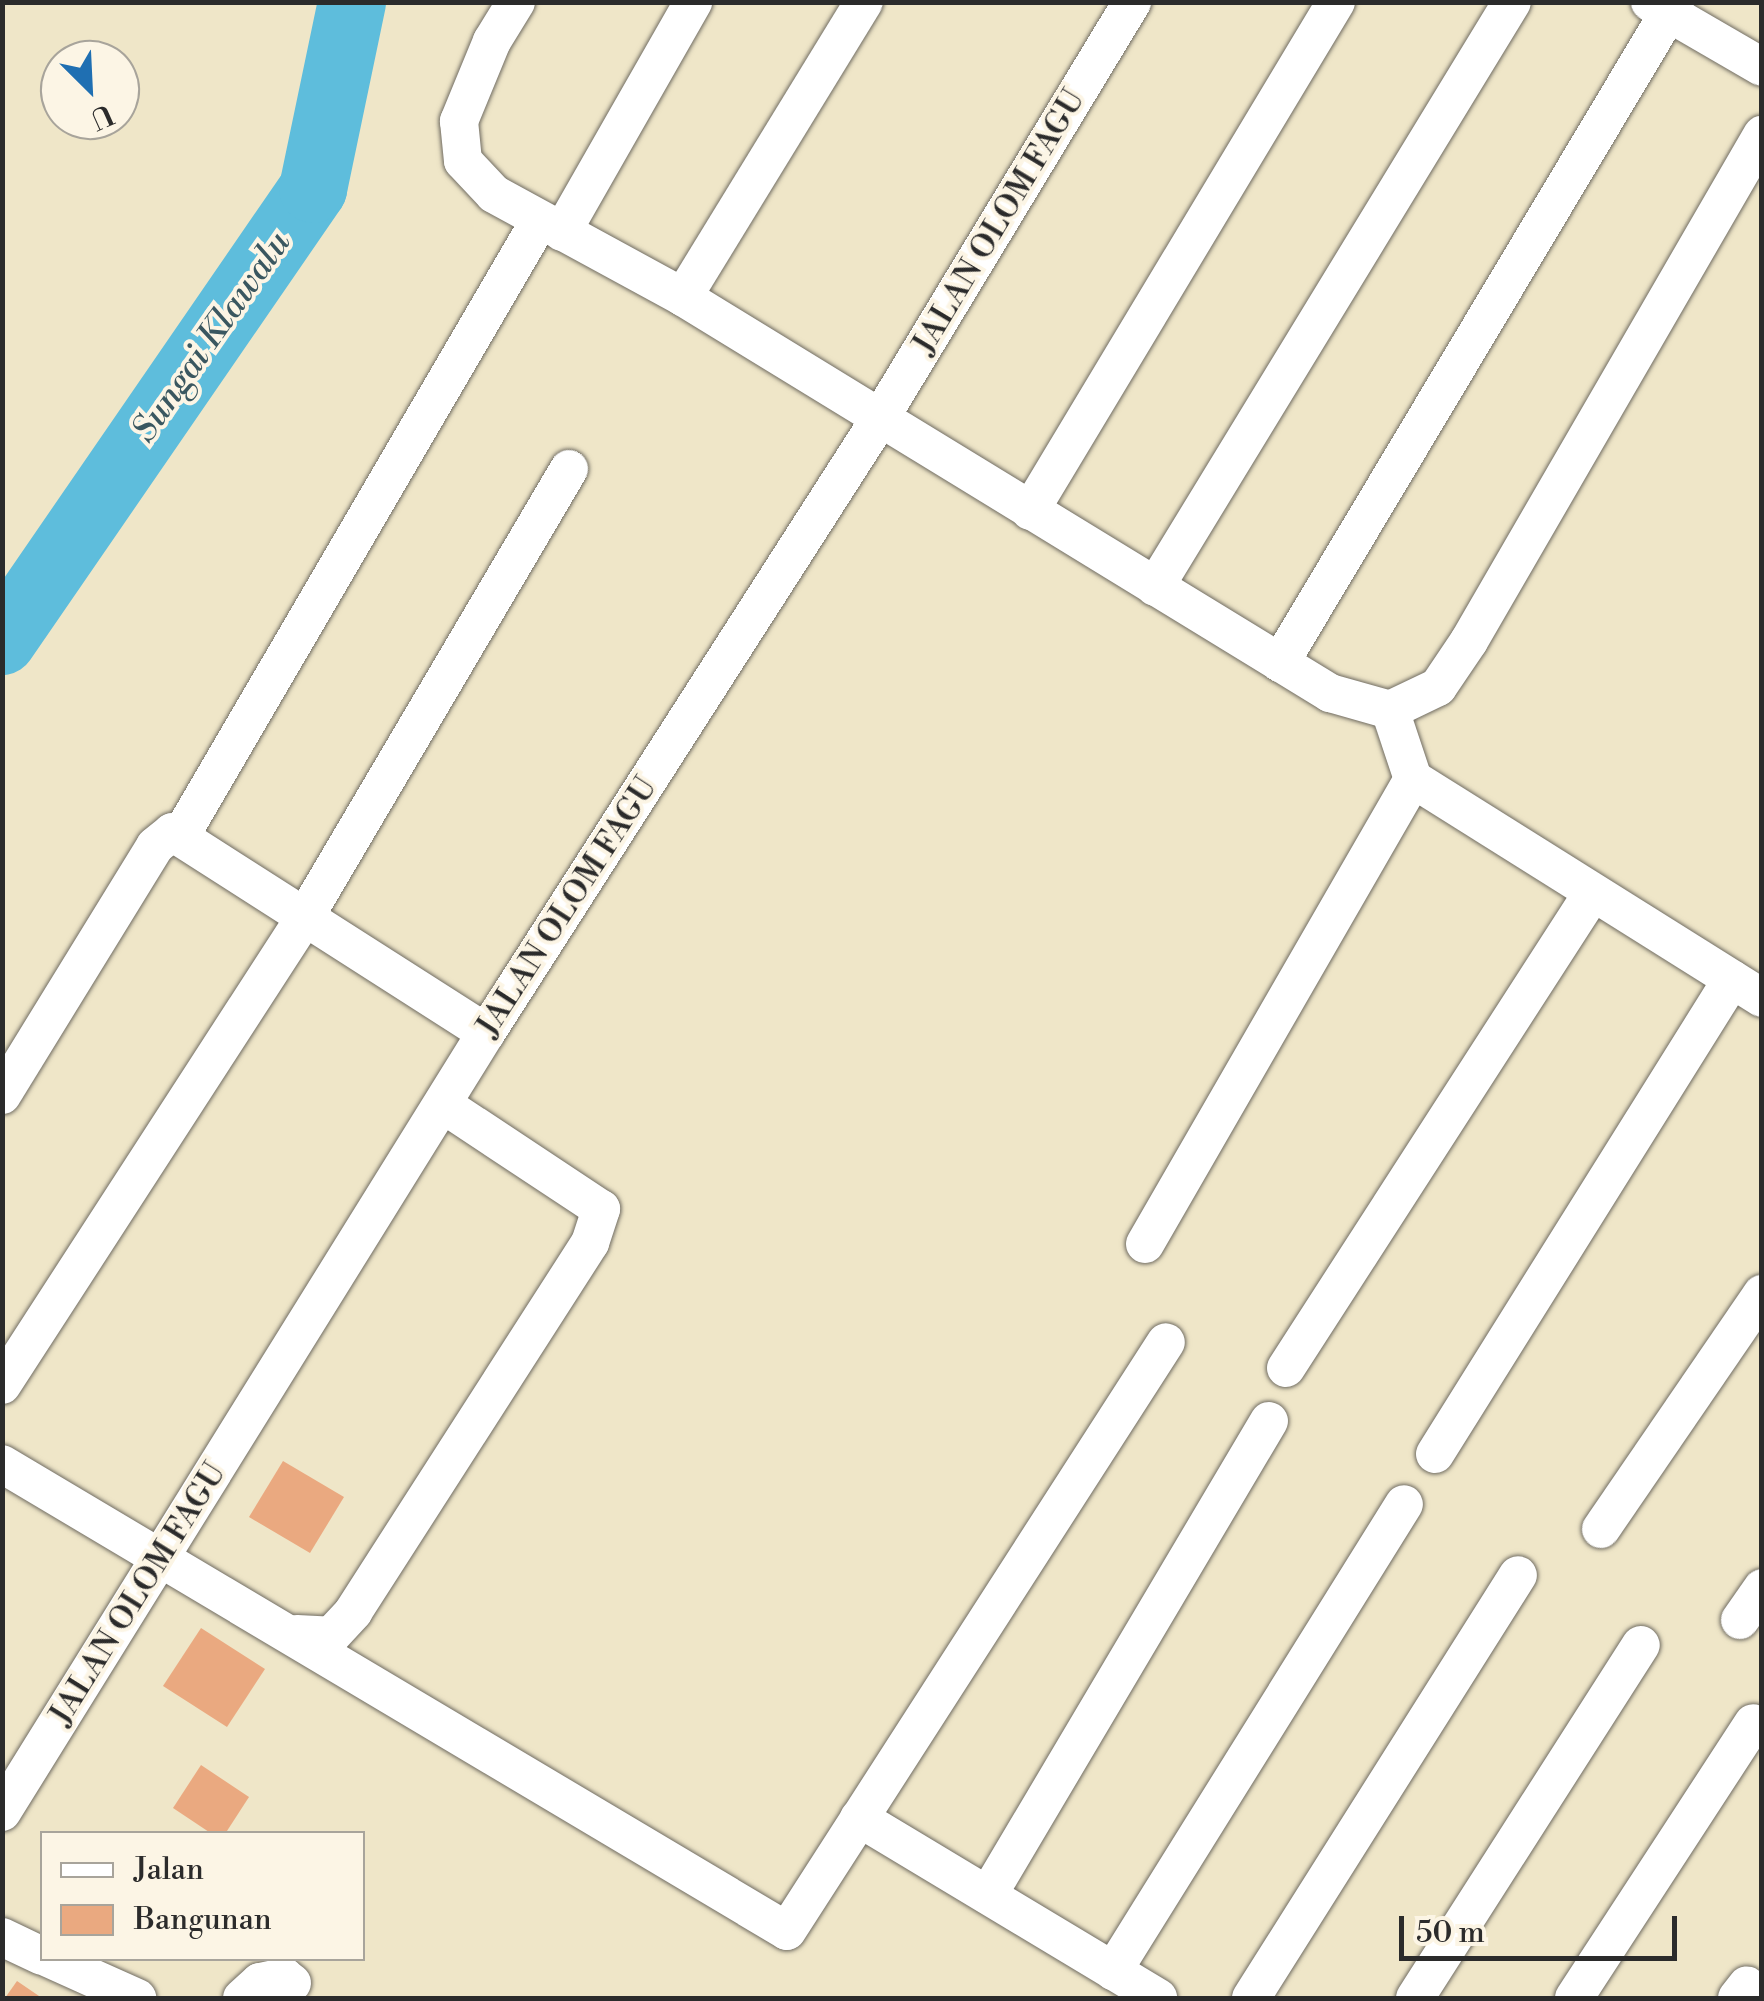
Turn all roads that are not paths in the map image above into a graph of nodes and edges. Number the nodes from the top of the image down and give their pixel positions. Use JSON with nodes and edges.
{"nodes":[{"id":1,"x":516,"y":2,"type":"edge"},
{"id":2,"x":693,"y":2,"type":"edge"},
{"id":3,"x":864,"y":2,"type":"edge"},
{"id":4,"x":1132,"y":2,"type":"edge"},
{"id":5,"x":1336,"y":2,"type":"edge"},
{"id":6,"x":1512,"y":2,"type":"edge"},
{"id":7,"x":1664,"y":6,"type":"edge"},
{"id":8,"x":1762,"y":67,"type":"edge"},
{"id":9,"x":1762,"y":135,"type":"edge"},
{"id":10,"x":551,"y":226,"type":"junction"},
{"id":11,"x":683,"y":297,"type":"junction"},
{"id":12,"x":880,"y":420,"type":"junction"},
{"id":13,"x":569,"y":470,"type":"dead end"},
{"id":14,"x":1030,"y":510,"type":"junction"},
{"id":15,"x":1156,"y":587,"type":"junction"},
{"id":16,"x":1280,"y":662,"type":"junction"},
{"id":17,"x":1390,"y":710,"type":"junction"},
{"id":18,"x":1414,"y":779,"type":"junction"},
{"id":19,"x":181,"y":835,"type":"junction"},
{"id":20,"x":1594,"y":892,"type":"junction"},
{"id":21,"x":306,"y":917,"type":"junction"},
{"id":22,"x":1747,"y":989,"type":"edge"},
{"id":23,"x":486,"y":1033,"type":"junction"},
{"id":24,"x":2,"y":1095,"type":"edge"},
{"id":25,"x":444,"y":1104,"type":"junction"},
{"id":26,"x":1145,"y":1244,"type":"dead end"},
{"id":27,"x":1762,"y":1294,"type":"edge"},
{"id":28,"x":1166,"y":1342,"type":"dead end"},
{"id":29,"x":1286,"y":1368,"type":"dead end"},
{"id":30,"x":2,"y":1385,"type":"edge"},
{"id":31,"x":1269,"y":1421,"type":"dead end"},
{"id":32,"x":1436,"y":1454,"type":"dead end"},
{"id":33,"x":2,"y":1464,"type":"edge"},
{"id":34,"x":1404,"y":1504,"type":"dead end"},
{"id":35,"x":1601,"y":1529,"type":"dead end"},
{"id":36,"x":158,"y":1561,"type":"junction"},
{"id":37,"x":1518,"y":1575,"type":"dead end"},
{"id":38,"x":1762,"y":1588,"type":"edge"},
{"id":39,"x":1740,"y":1620,"type":"dead end"},
{"id":40,"x":297,"y":1634,"type":"junction"},
{"id":41,"x":1641,"y":1645,"type":"dead end"},
{"id":42,"x":1753,"y":1723,"type":"dead end"},
{"id":43,"x":2,"y":1812,"type":"edge"},
{"id":44,"x":859,"y":1818,"type":"junction"},
{"id":45,"x":988,"y":1896,"type":"junction"},
{"id":46,"x":2,"y":1937,"type":"edge"},
{"id":47,"x":40,"y":1955,"type":"edge"},
{"id":48,"x":54,"y":1961,"type":"edge"},
{"id":49,"x":1113,"y":1971,"type":"junction"},
{"id":50,"x":292,"y":1982,"type":"dead end"},
{"id":51,"x":137,"y":1998,"type":"edge"},
{"id":52,"x":242,"y":1998,"type":"edge"},
{"id":53,"x":1158,"y":1998,"type":"edge"},
{"id":54,"x":1251,"y":1998,"type":"edge"},
{"id":55,"x":1414,"y":1998,"type":"edge"},
{"id":56,"x":1574,"y":1998,"type":"edge"}],
"edges":[{"from":1,"to":10,"type":"street"},
{"from":2,"to":10,"type":"street"},
{"from":3,"to":11,"type":"street"},
{"from":4,"to":12,"type":"street","name":"JALAN OLOM FAGU"},
{"from":5,"to":14,"type":"street"},
{"from":6,"to":15,"type":"street"},
{"from":7,"to":8,"type":"street"},
{"from":7,"to":16,"type":"street"},
{"from":9,"to":17,"type":"street"},
{"from":10,"to":11,"type":"street"},
{"from":10,"to":19,"type":"street"},
{"from":11,"to":12,"type":"street"},
{"from":12,"to":14,"type":"street"},
{"from":12,"to":23,"type":"street","name":"JALAN OLOM FAGU"},
{"from":13,"to":21,"type":"street"},
{"from":14,"to":15,"type":"street"},
{"from":15,"to":16,"type":"street"},
{"from":16,"to":17,"type":"street"},
{"from":17,"to":18,"type":"street"},
{"from":18,"to":20,"type":"street"},
{"from":18,"to":26,"type":"street"},
{"from":19,"to":21,"type":"street"},
{"from":19,"to":24,"type":"street"},
{"from":20,"to":22,"type":"street"},
{"from":20,"to":29,"type":"street"},
{"from":21,"to":23,"type":"street"},
{"from":21,"to":30,"type":"street"},
{"from":22,"to":32,"type":"street"},
{"from":23,"to":25,"type":"street","name":"JALAN OLOM FAGU"},
{"from":25,"to":36,"type":"street","name":"JALAN OLOM FAGU"},
{"from":25,"to":40,"type":"street"},
{"from":27,"to":35,"type":"street"},
{"from":28,"to":44,"type":"street"},
{"from":31,"to":45,"type":"street"},
{"from":33,"to":36,"type":"street"},
{"from":34,"to":49,"type":"street"},
{"from":36,"to":40,"type":"street"},
{"from":36,"to":43,"type":"street","name":"JALAN OLOM FAGU"},
{"from":37,"to":54,"type":"street"},
{"from":38,"to":39,"type":"street"},
{"from":40,"to":44,"type":"street"},
{"from":41,"to":55,"type":"street"},
{"from":42,"to":56,"type":"street"},
{"from":44,"to":45,"type":"street"},
{"from":45,"to":49,"type":"street"},
{"from":46,"to":47,"type":"street"},
{"from":48,"to":51,"type":"street"},
{"from":49,"to":53,"type":"street"},
{"from":50,"to":52,"type":"street"}]}
